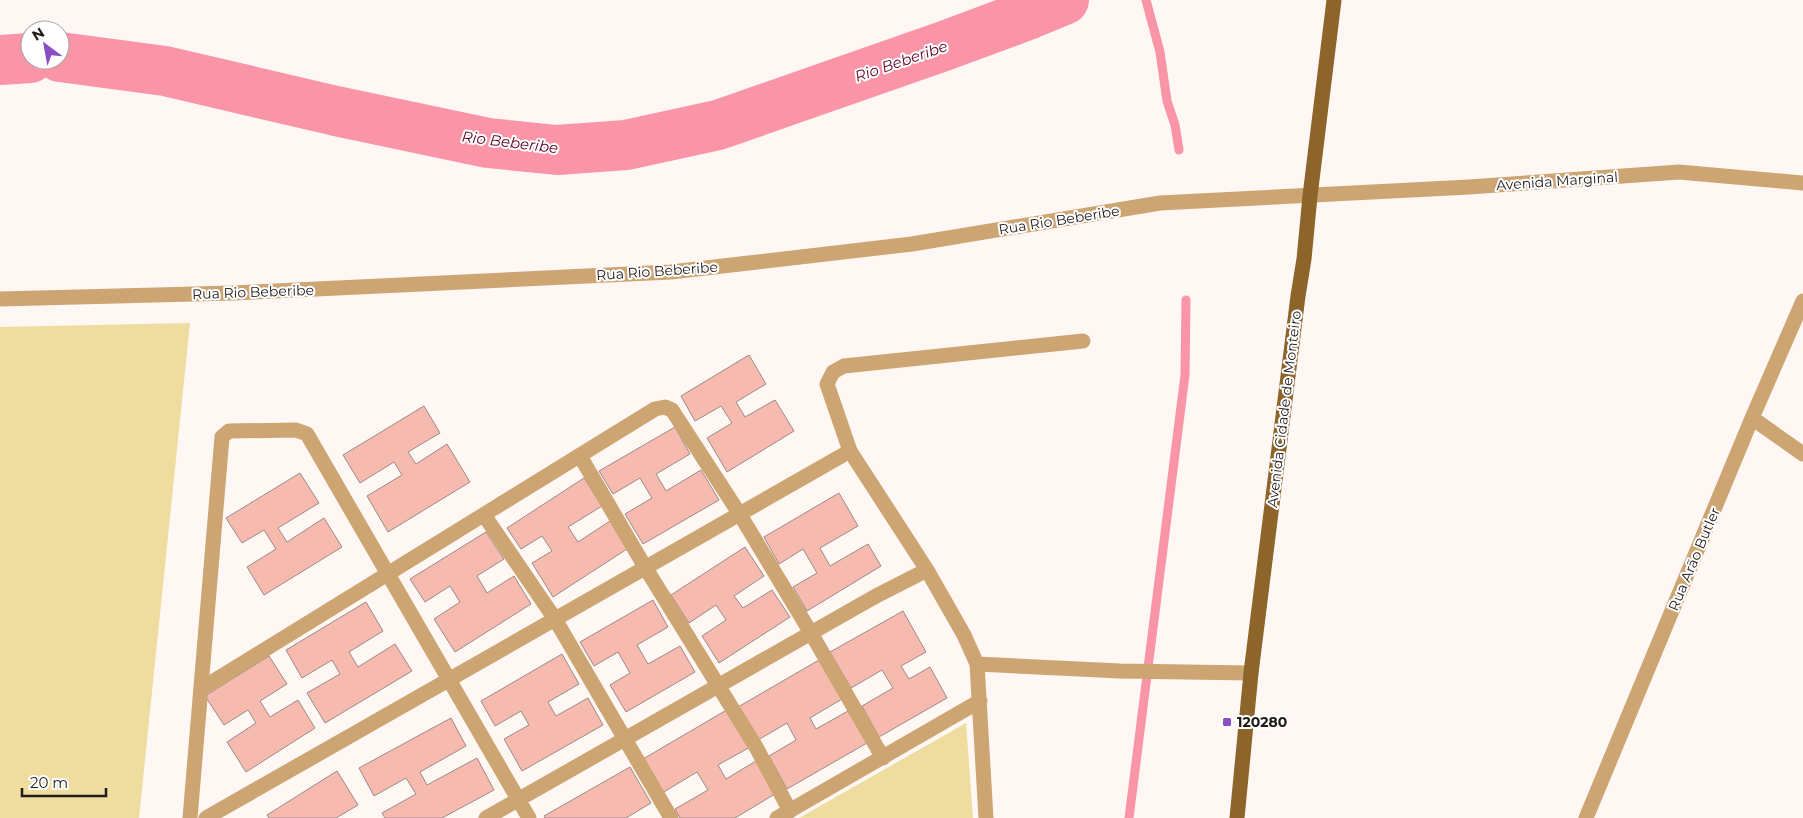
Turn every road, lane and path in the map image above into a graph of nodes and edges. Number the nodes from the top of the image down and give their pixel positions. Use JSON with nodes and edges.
{"nodes":[{"id":1,"x":1334,"y":0,"type":"edge"},
{"id":2,"x":1803,"y":183,"type":"edge"},
{"id":3,"x":1310,"y":196,"type":"junction"},
{"id":4,"x":0,"y":299,"type":"edge"},
{"id":5,"x":1803,"y":301,"type":"edge"},
{"id":6,"x":1083,"y":341,"type":"dead end"},
{"id":7,"x":1752,"y":418,"type":"junction"},
{"id":8,"x":850,"y":451,"type":"junction"},
{"id":9,"x":1803,"y":454,"type":"edge"},
{"id":10,"x":580,"y":456,"type":"junction"},
{"id":11,"x":739,"y":513,"type":"junction"},
{"id":12,"x":484,"y":515,"type":"junction"},
{"id":13,"x":645,"y":567,"type":"junction"},
{"id":14,"x":927,"y":570,"type":"junction"},
{"id":15,"x":388,"y":574,"type":"junction"},
{"id":16,"x":555,"y":619,"type":"junction"},
{"id":17,"x":811,"y":633,"type":"junction"},
{"id":18,"x":977,"y":664,"type":"junction"},
{"id":19,"x":1251,"y":673,"type":"junction"},
{"id":20,"x":450,"y":679,"type":"junction"},
{"id":21,"x":719,"y":685,"type":"junction"},
{"id":22,"x":201,"y":689,"type":"junction"},
{"id":23,"x":980,"y":701,"type":"junction"},
{"id":24,"x":625,"y":739,"type":"junction"},
{"id":25,"x":883,"y":758,"type":"junction"},
{"id":26,"x":519,"y":800,"type":"junction"},
{"id":27,"x":784,"y":814,"type":"edge"},
{"id":28,"x":190,"y":818,"type":"edge"},
{"id":29,"x":206,"y":818,"type":"edge"},
{"id":30,"x":486,"y":818,"type":"edge"},
{"id":31,"x":529,"y":818,"type":"edge"},
{"id":32,"x":672,"y":818,"type":"edge"},
{"id":33,"x":986,"y":818,"type":"edge"},
{"id":34,"x":1237,"y":818,"type":"edge"},
{"id":35,"x":1586,"y":818,"type":"edge"}],
"edges":[{"from":1,"to":3,"type":"main road","name":"Avenida Cidade de Monteiro"},
{"from":2,"to":3,"type":"street","name":"Avenida Marginal"},
{"from":3,"to":4,"type":"street","name":"Rua Rio Beberibe"},
{"from":3,"to":19,"type":"main road","name":"Avenida Cidade de Monteiro"},
{"from":5,"to":7,"type":"street","name":"Rua Arão Butler"},
{"from":6,"to":8,"type":"street"},
{"from":7,"to":9,"type":"street"},
{"from":7,"to":35,"type":"street","name":"Rua Arão Butler"},
{"from":8,"to":11,"type":"street"},
{"from":8,"to":14,"type":"street"},
{"from":10,"to":11,"type":"street"},
{"from":10,"to":12,"type":"street"},
{"from":10,"to":13,"type":"street"},
{"from":11,"to":13,"type":"street"},
{"from":11,"to":17,"type":"street"},
{"from":12,"to":15,"type":"street"},
{"from":12,"to":16,"type":"street"},
{"from":13,"to":16,"type":"street"},
{"from":13,"to":21,"type":"street"},
{"from":14,"to":17,"type":"street"},
{"from":14,"to":18,"type":"street"},
{"from":15,"to":20,"type":"street"},
{"from":15,"to":22,"type":"street"},
{"from":15,"to":22,"type":"street"},
{"from":16,"to":20,"type":"street"},
{"from":16,"to":24,"type":"street"},
{"from":17,"to":21,"type":"street"},
{"from":17,"to":25,"type":"street"},
{"from":18,"to":19,"type":"street"},
{"from":18,"to":23,"type":"street"},
{"from":19,"to":34,"type":"main road","name":"Avenida Cidade de Monteiro"},
{"from":20,"to":26,"type":"street"},
{"from":20,"to":29,"type":"street"},
{"from":21,"to":24,"type":"street"},
{"from":21,"to":27,"type":"street"},
{"from":22,"to":28,"type":"street"},
{"from":23,"to":25,"type":"street"},
{"from":23,"to":33,"type":"street"},
{"from":24,"to":26,"type":"street"},
{"from":24,"to":32,"type":"street"},
{"from":25,"to":27,"type":"street"},
{"from":26,"to":30,"type":"street"},
{"from":26,"to":31,"type":"street"}]}
